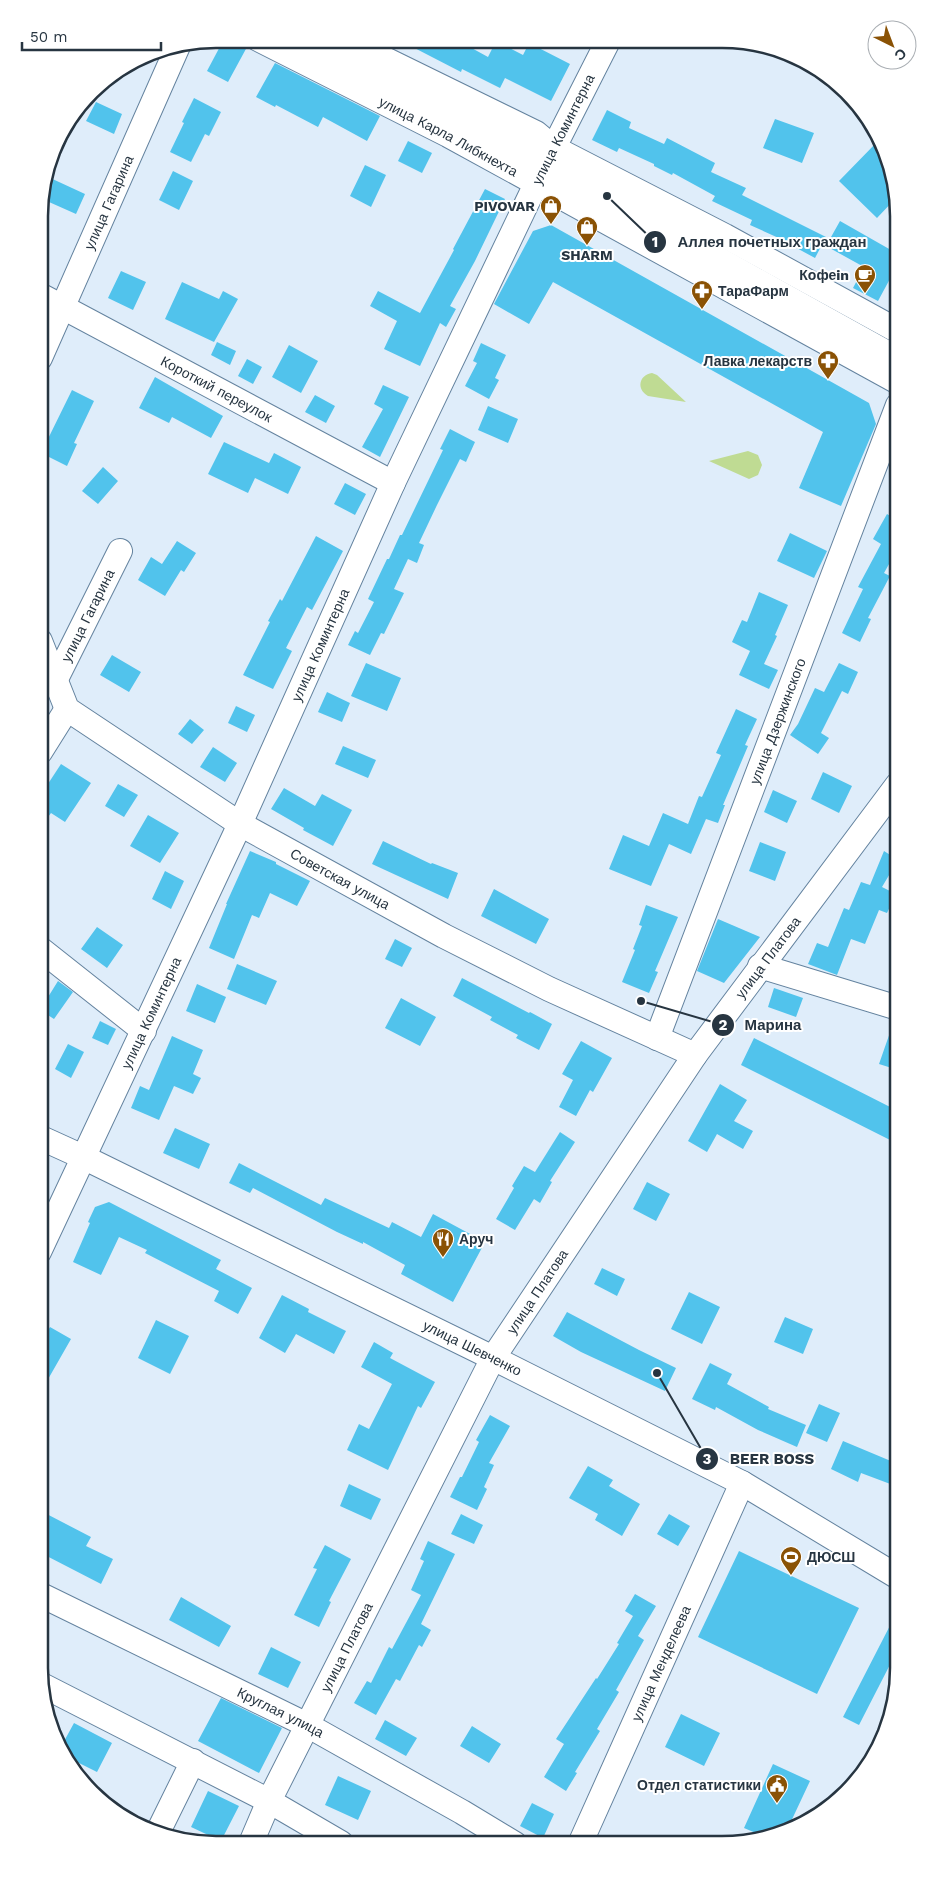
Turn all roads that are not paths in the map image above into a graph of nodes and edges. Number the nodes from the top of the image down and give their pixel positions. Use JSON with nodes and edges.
{"nodes":[{"id":1,"x":276,"y":48,"type":"edge"},
{"id":2,"x":317,"y":48,"type":"edge"},
{"id":3,"x":362,"y":48,"type":"edge"},
{"id":4,"x":604,"y":48,"type":"edge"},
{"id":5,"x":175,"y":52,"type":"edge"},
{"id":6,"x":546,"y":165,"type":"junction"},
{"id":7,"x":48,"y":299,"type":"edge"},
{"id":8,"x":64,"y":306,"type":"junction"},
{"id":9,"x":890,"y":327,"type":"edge"},
{"id":10,"x":48,"y":341,"type":"edge"},
{"id":11,"x":890,"y":355,"type":"edge"},
{"id":12,"x":890,"y":377,"type":"edge"},
{"id":13,"x":890,"y":426,"type":"edge"},
{"id":14,"x":393,"y":484,"type":"junction"},
{"id":15,"x":120,"y":552,"type":"dead end"},
{"id":16,"x":48,"y":660,"type":"edge"},
{"id":17,"x":56,"y":679,"type":"junction"},
{"id":18,"x":67,"y":709,"type":"junction"},
{"id":19,"x":48,"y":739,"type":"edge"},
{"id":20,"x":890,"y":795,"type":"edge"},
{"id":21,"x":240,"y":824,"type":"junction"},
{"id":22,"x":48,"y":954,"type":"edge"},
{"id":23,"x":760,"y":966,"type":"junction"},
{"id":24,"x":889,"y":1005,"type":"edge"},
{"id":25,"x":144,"y":1031,"type":"junction"},
{"id":26,"x":657,"y":1038,"type":"junction"},
{"id":27,"x":695,"y":1055,"type":"junction"},
{"id":28,"x":48,"y":1142,"type":"edge"},
{"id":29,"x":83,"y":1157,"type":"junction"},
{"id":30,"x":48,"y":1233,"type":"edge"},
{"id":31,"x":493,"y":1358,"type":"junction"},
{"id":32,"x":742,"y":1483,"type":"junction"},
{"id":33,"x":889,"y":1572,"type":"edge"},
{"id":34,"x":48,"y":1598,"type":"edge"},
{"id":35,"x":49,"y":1688,"type":"edge"},
{"id":36,"x":307,"y":1725,"type":"junction"},
{"id":37,"x":193,"y":1761,"type":"junction"},
{"id":38,"x":269,"y":1801,"type":"junction"},
{"id":39,"x":161,"y":1826,"type":"edge"},
{"id":40,"x":254,"y":1836,"type":"edge"},
{"id":41,"x":329,"y":1836,"type":"edge"},
{"id":42,"x":502,"y":1836,"type":"edge"},
{"id":43,"x":584,"y":1836,"type":"edge"}],
"edges":[{"from":1,"to":6,"type":"street","name":"улица Карла Либкнехта"},
{"from":2,"to":6,"type":"street","name":"улица Карла Либкнехта"},
{"from":3,"to":6,"type":"street","name":"улица Карла Либкнехта"},
{"from":4,"to":6,"type":"street","name":"улица Коминтерна"},
{"from":5,"to":8,"type":"street","name":"улица Гагарина"},
{"from":6,"to":9,"type":"street","name":"улица Карла Либкнехта"},
{"from":6,"to":11,"type":"street","name":"улица Карла Либкнехта"},
{"from":6,"to":12,"type":"street","name":"улица Карла Либкнехта"},
{"from":6,"to":14,"type":"street","name":"улица Коминтерна"},
{"from":7,"to":8,"type":"street","name":"Короткий переулок"},
{"from":8,"to":10,"type":"street","name":"улица Гагарина"},
{"from":8,"to":14,"type":"street","name":"Короткий переулок"},
{"from":13,"to":26,"type":"street","name":"улица Дзержинского"},
{"from":14,"to":21,"type":"street","name":"улица Коминтерна"},
{"from":15,"to":17,"type":"street","name":"улица Гагарина"},
{"from":16,"to":17,"type":"street"},
{"from":17,"to":18,"type":"street"},
{"from":18,"to":19,"type":"street"},
{"from":18,"to":21,"type":"street","name":"Советская улица"},
{"from":20,"to":23,"type":"street","name":"улица Платова"},
{"from":21,"to":25,"type":"street","name":"улица Коминтерна"},
{"from":21,"to":26,"type":"street","name":"Советская улица"},
{"from":22,"to":25,"type":"street"},
{"from":23,"to":24,"type":"street"},
{"from":23,"to":27,"type":"street","name":"улица Платова"},
{"from":25,"to":29,"type":"street","name":"улица Коминтерна"},
{"from":26,"to":27,"type":"street","name":"Советская улица"},
{"from":27,"to":31,"type":"street","name":"улица Платова"},
{"from":28,"to":29,"type":"street","name":"улица Шевченко"},
{"from":29,"to":30,"type":"street","name":"улица Коминтерна"},
{"from":29,"to":31,"type":"street","name":"улица Шевченко"},
{"from":31,"to":32,"type":"street","name":"улица Шевченко"},
{"from":31,"to":36,"type":"street","name":"улица Платова"},
{"from":32,"to":33,"type":"street","name":"улица Шевченко"},
{"from":32,"to":43,"type":"street","name":"улица Менделеева"},
{"from":34,"to":36,"type":"street","name":"Круглая улица"},
{"from":35,"to":37,"type":"street"},
{"from":36,"to":38,"type":"street","name":"улица Платова"},
{"from":36,"to":42,"type":"street","name":"Круглая улица"},
{"from":37,"to":38,"type":"street"},
{"from":37,"to":39,"type":"street"},
{"from":38,"to":40,"type":"street","name":"улица Платова"},
{"from":38,"to":41,"type":"street"}]}
